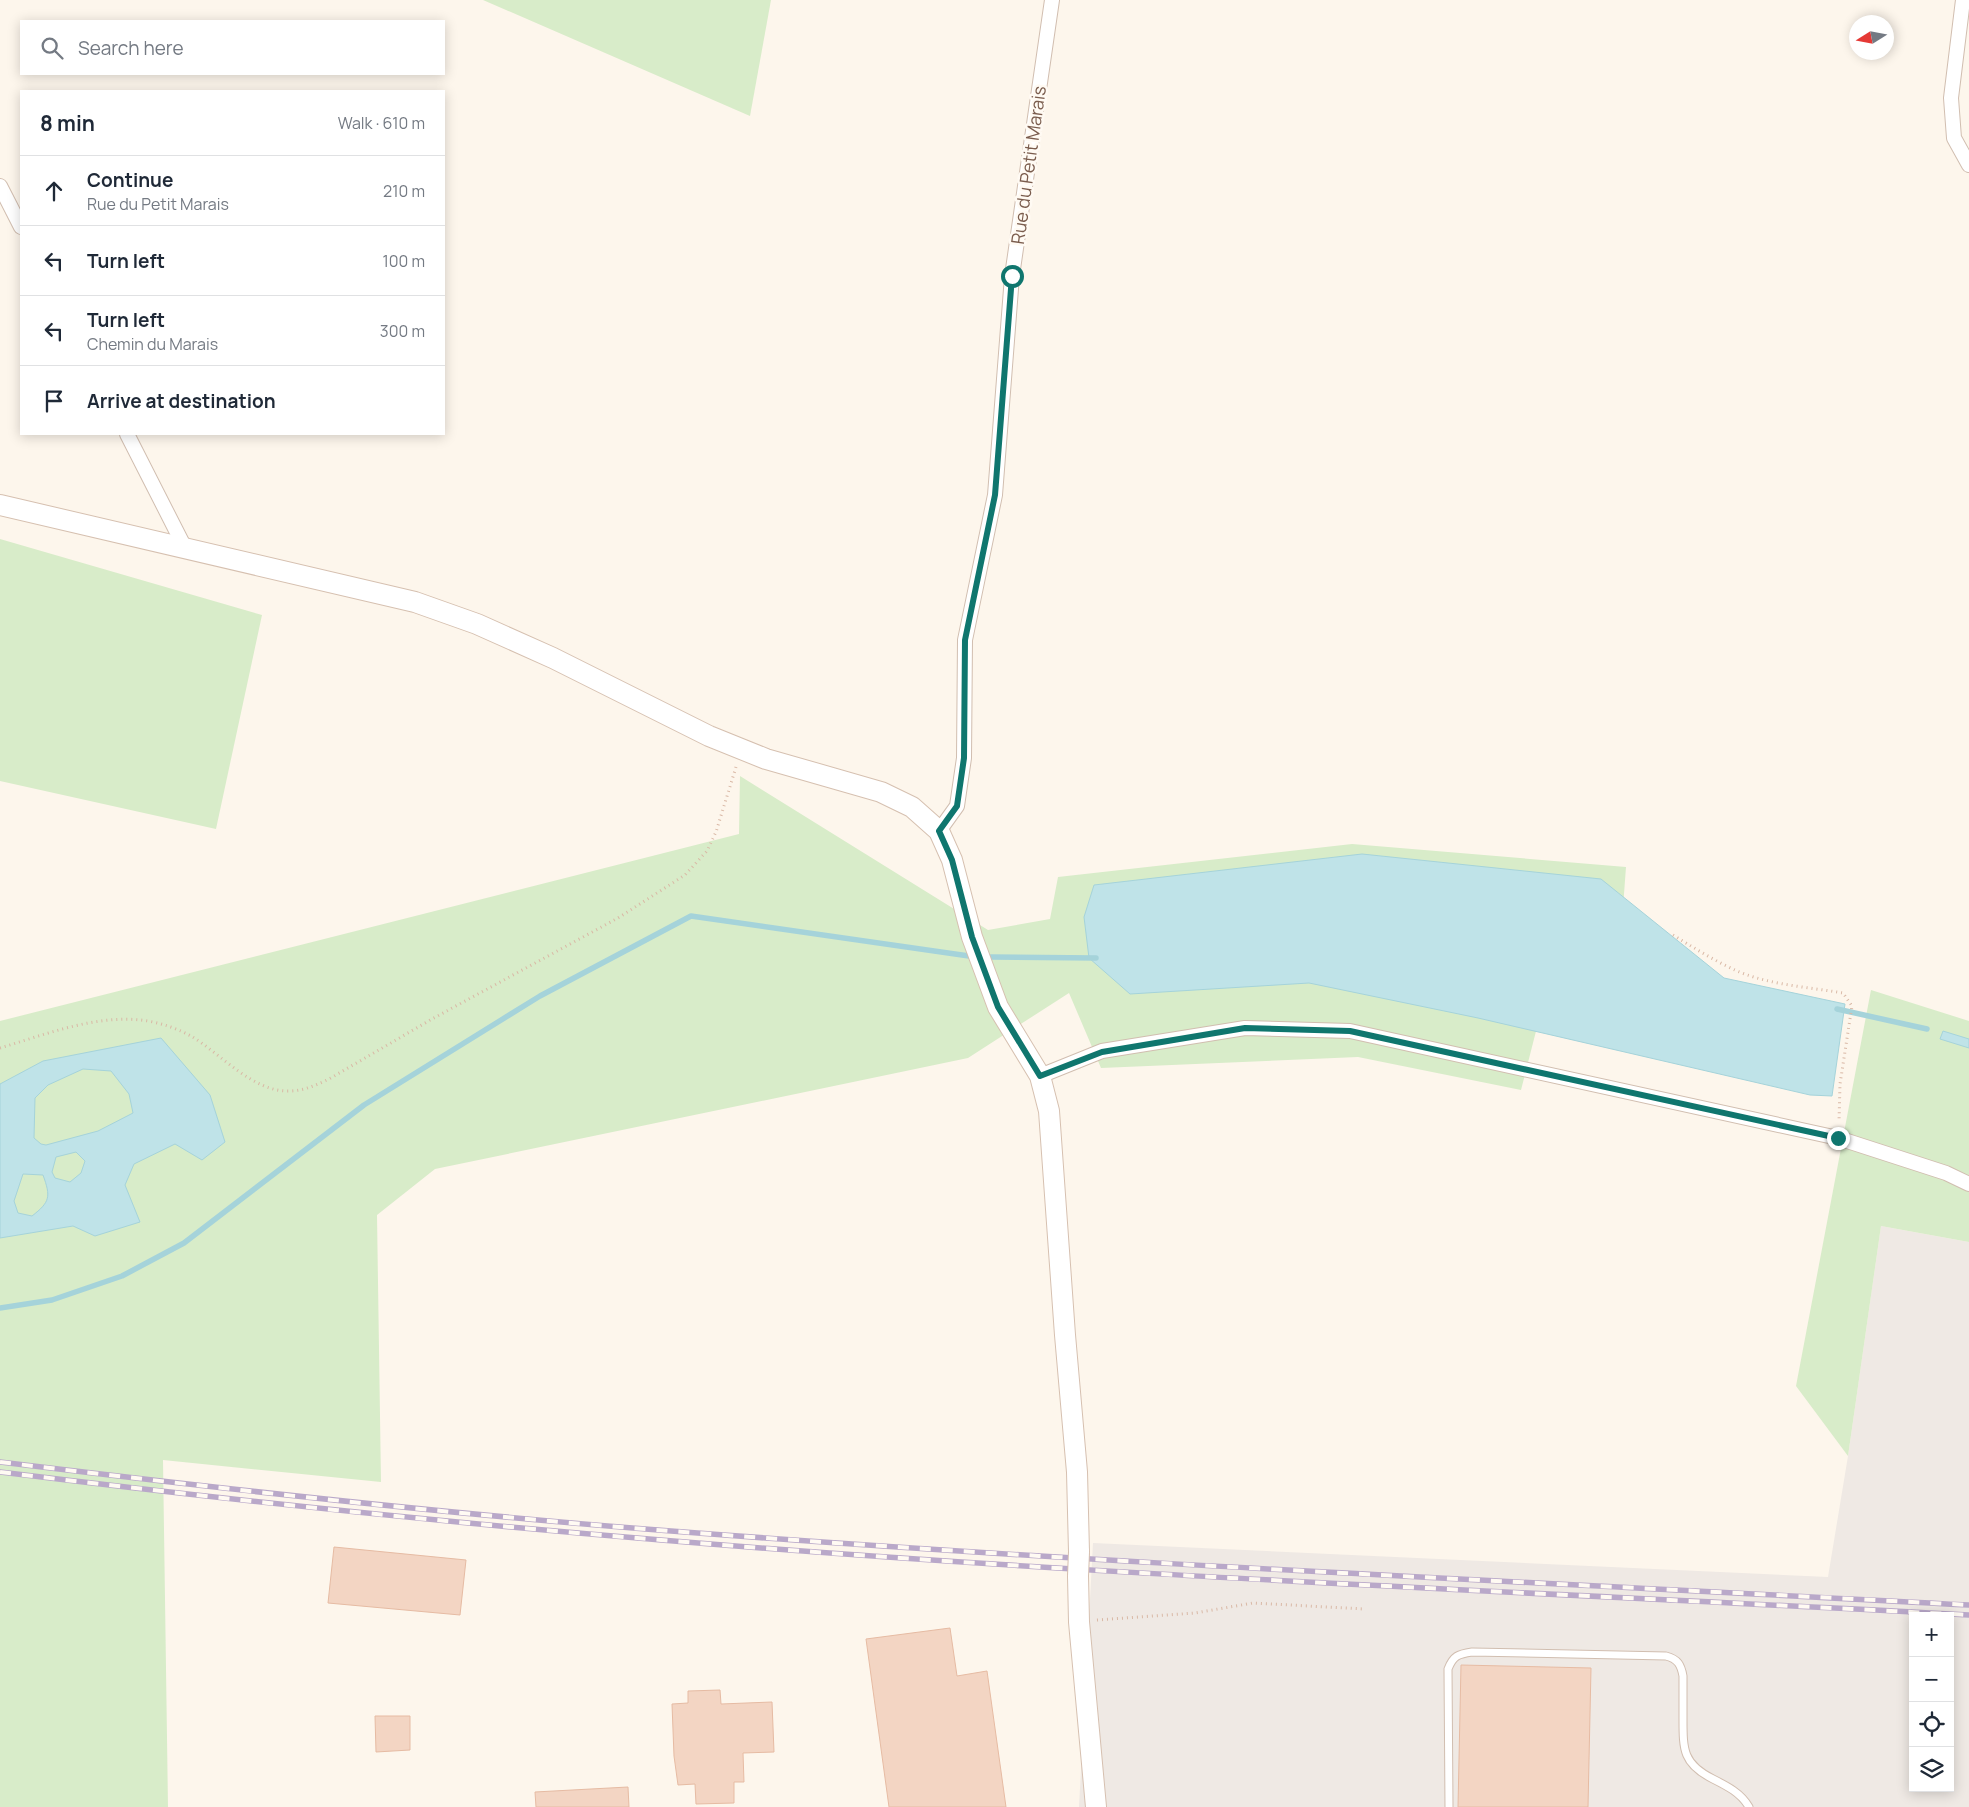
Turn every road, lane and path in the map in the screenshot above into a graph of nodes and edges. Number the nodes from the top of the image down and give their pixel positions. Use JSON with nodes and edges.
{"nodes":[{"id":1,"x":1052,"y":0,"type":"edge"},
{"id":2,"x":1963,"y":0,"type":"edge"},
{"id":3,"x":1969,"y":165,"type":"edge"},
{"id":4,"x":0,"y":186,"type":"edge"},
{"id":5,"x":20,"y":225,"type":"edge"},
{"id":6,"x":128,"y":435,"type":"edge"},
{"id":7,"x":0,"y":505,"type":"edge"},
{"id":8,"x":185,"y":548,"type":"junction"},
{"id":9,"x":742,"y":750,"type":"junction"},
{"id":10,"x":939,"y":831,"type":"junction"},
{"id":11,"x":1673,"y":935,"type":"dead end"},
{"id":12,"x":0,"y":1048,"type":"edge"},
{"id":13,"x":1040,"y":1076,"type":"junction"},
{"id":14,"x":1838,"y":1138,"type":"junction"},
{"id":15,"x":1969,"y":1184,"type":"edge"},
{"id":16,"x":1364,"y":1609,"type":"dead end"},
{"id":17,"x":1079,"y":1622,"type":"junction"},
{"id":18,"x":1096,"y":1807,"type":"edge"},
{"id":19,"x":1449,"y":1807,"type":"edge"},
{"id":20,"x":1749,"y":1807,"type":"edge"}],
"edges":[{"from":1,"to":10,"type":"street","name":"Rue du Petit Marais"},
{"from":2,"to":3,"type":"street"},
{"from":4,"to":5,"type":"street"},
{"from":6,"to":8,"type":"street"},
{"from":7,"to":8,"type":"street"},
{"from":8,"to":9,"type":"street"},
{"from":9,"to":10,"type":"street"},
{"from":9,"to":12,"type":"path"},
{"from":10,"to":13,"type":"street"},
{"from":11,"to":14,"type":"path"},
{"from":13,"to":14,"type":"street"},
{"from":13,"to":17,"type":"street","bridge":true},
{"from":14,"to":15,"type":"street"},
{"from":16,"to":17,"type":"path"},
{"from":17,"to":18,"type":"street"},
{"from":19,"to":20,"type":"lane"}]}
